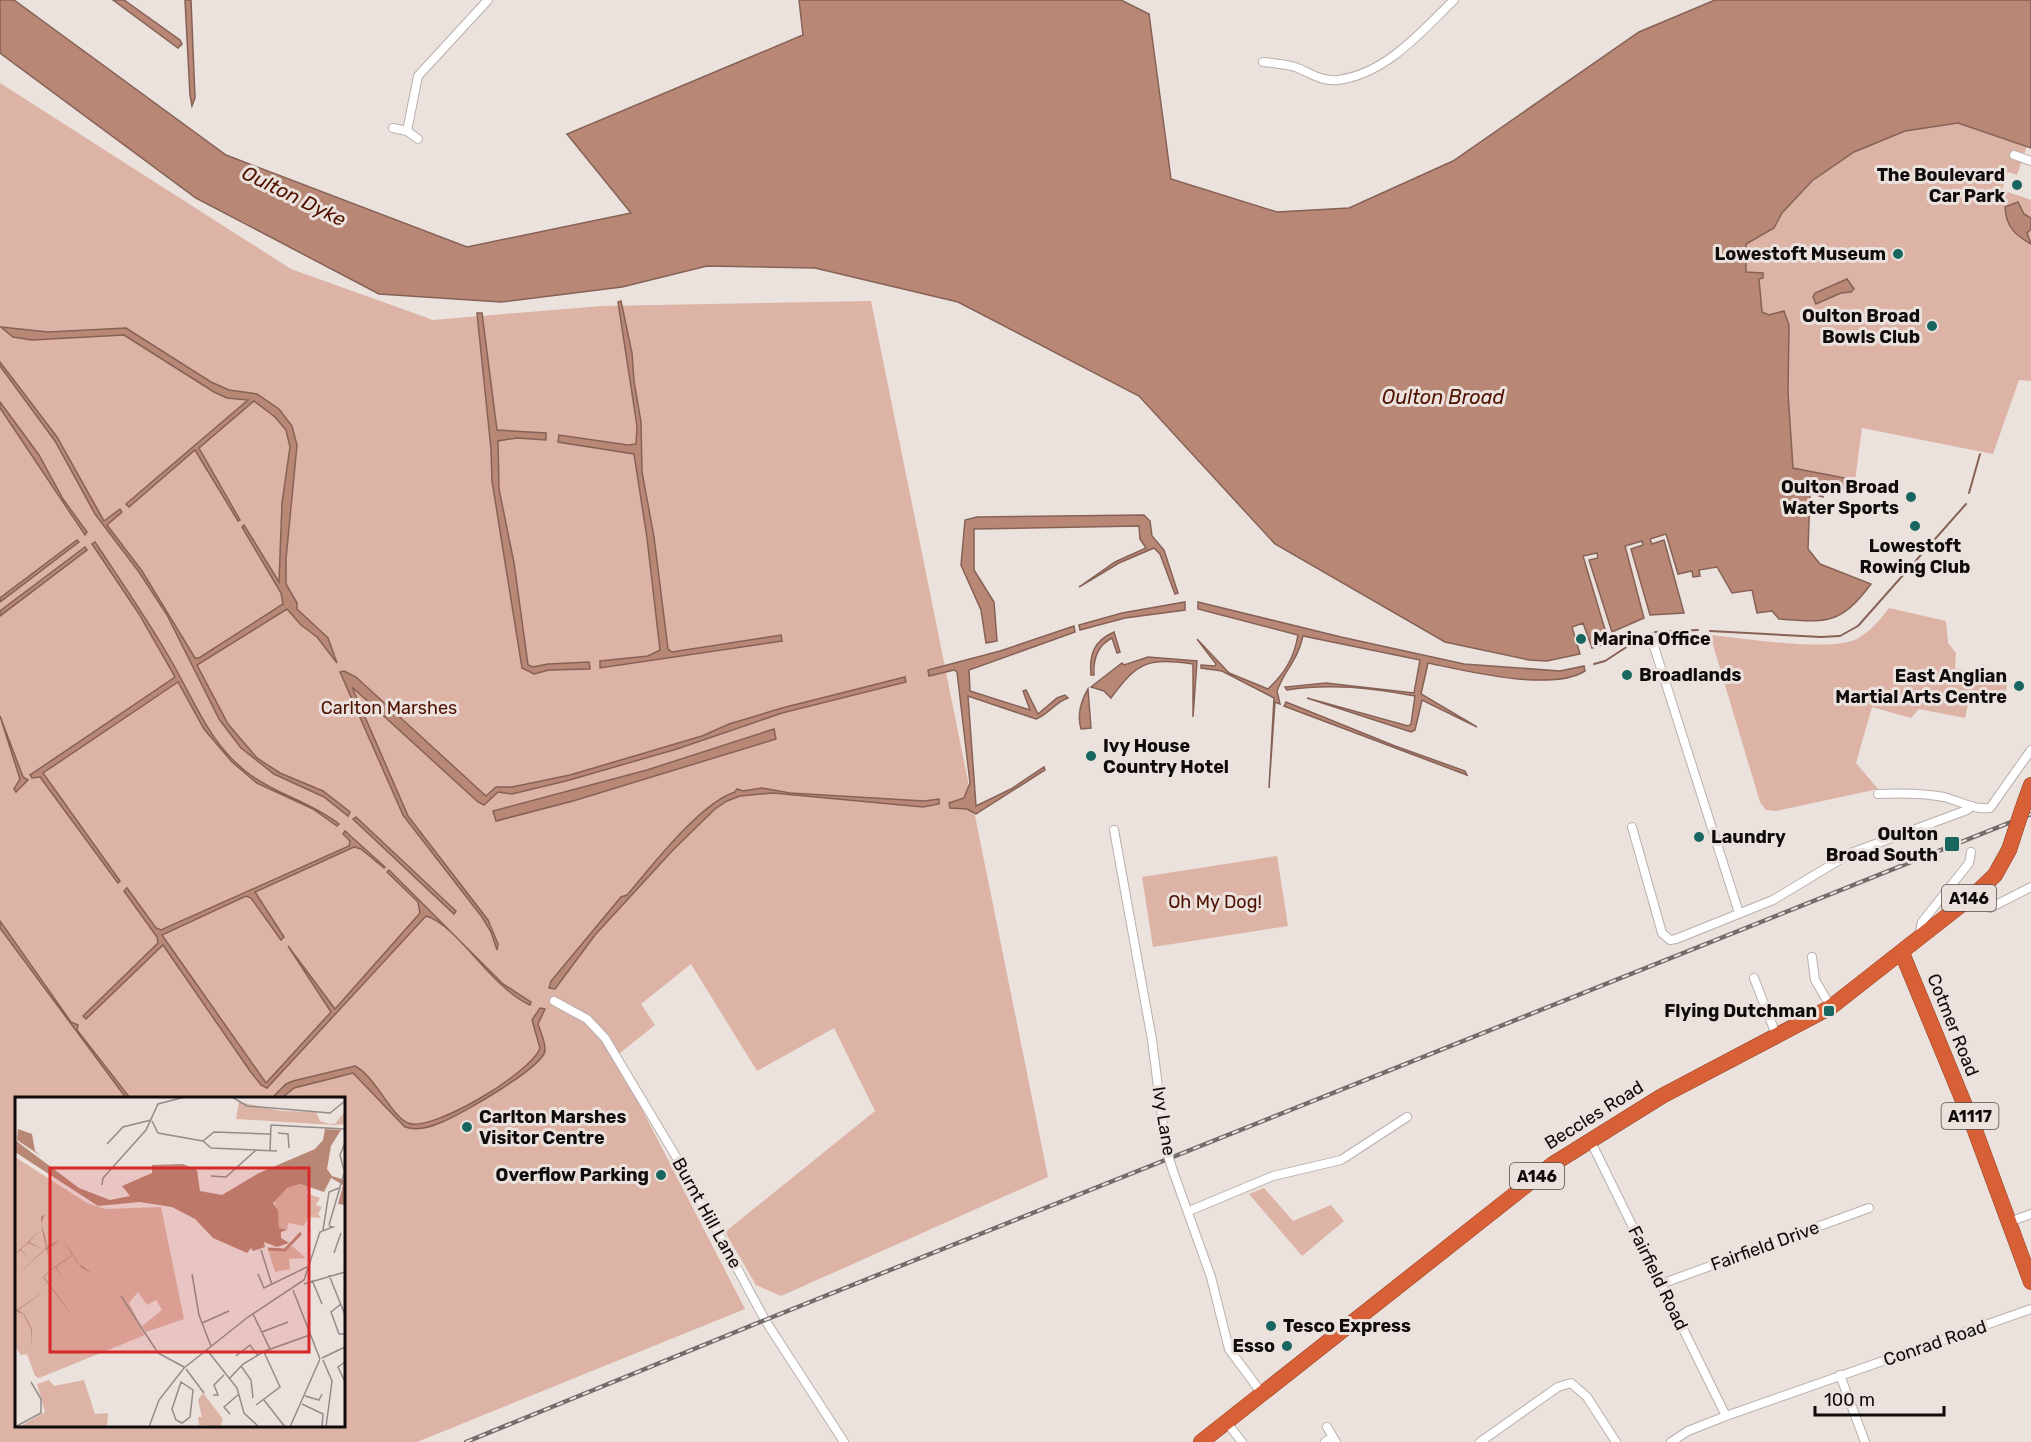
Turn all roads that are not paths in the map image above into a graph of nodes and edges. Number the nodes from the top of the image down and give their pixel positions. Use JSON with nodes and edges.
{"nodes":[{"id":1,"x":488,"y":0,"type":"edge"},
{"id":2,"x":1454,"y":0,"type":"edge"},
{"id":3,"x":1263,"y":62,"type":"dead end"},
{"id":4,"x":393,"y":128,"type":"dead end"},
{"id":5,"x":406,"y":131,"type":"junction"},
{"id":6,"x":418,"y":139,"type":"dead end"},
{"id":7,"x":2014,"y":155,"type":"dead end"},
{"id":8,"x":2031,"y":161,"type":"edge"},
{"id":9,"x":1651,"y":637,"type":"dead end"},
{"id":10,"x":2031,"y":750,"type":"edge"},
{"id":11,"x":2031,"y":786,"type":"edge"},
{"id":12,"x":1878,"y":794,"type":"dead end"},
{"id":13,"x":1972,"y":806,"type":"junction"},
{"id":14,"x":1632,"y":827,"type":"dead end"},
{"id":15,"x":1114,"y":830,"type":"dead end"},
{"id":16,"x":1971,"y":852,"type":"dead end"},
{"id":17,"x":2031,"y":887,"type":"edge"},
{"id":18,"x":1990,"y":908,"type":"dead end"},
{"id":19,"x":1739,"y":913,"type":"junction"},
{"id":20,"x":1919,"y":938,"type":"junction"},
{"id":21,"x":1902,"y":953,"type":"junction"},
{"id":22,"x":1812,"y":957,"type":"dead end"},
{"id":23,"x":1754,"y":978,"type":"dead end"},
{"id":24,"x":554,"y":1001,"type":"dead end"},
{"id":25,"x":1831,"y":1006,"type":"junction"},
{"id":26,"x":1776,"y":1037,"type":"junction"},
{"id":27,"x":1407,"y":1117,"type":"dead end"},
{"id":28,"x":1590,"y":1140,"type":"junction"},
{"id":29,"x":1869,"y":1208,"type":"dead end"},
{"id":30,"x":1188,"y":1211,"type":"junction"},
{"id":31,"x":2031,"y":1214,"type":"edge"},
{"id":32,"x":2009,"y":1222,"type":"junction"},
{"id":33,"x":2031,"y":1282,"type":"edge"},
{"id":34,"x":1661,"y":1284,"type":"junction"},
{"id":35,"x":2031,"y":1309,"type":"edge"},
{"id":36,"x":1840,"y":1375,"type":"junction"},
{"id":37,"x":1263,"y":1395,"type":"junction"},
{"id":38,"x":1726,"y":1416,"type":"junction"},
{"id":39,"x":1227,"y":1423,"type":"junction"},
{"id":40,"x":1327,"y":1427,"type":"dead end"},
{"id":41,"x":1335,"y":1439,"type":"edge"},
{"id":42,"x":1674,"y":1441,"type":"edge"},
{"id":43,"x":844,"y":1442,"type":"edge"},
{"id":44,"x":1201,"y":1442,"type":"edge"},
{"id":45,"x":1242,"y":1442,"type":"edge"},
{"id":46,"x":1325,"y":1442,"type":"edge"},
{"id":47,"x":1480,"y":1442,"type":"edge"},
{"id":48,"x":1616,"y":1442,"type":"edge"},
{"id":49,"x":1865,"y":1442,"type":"edge"}],
"edges":[{"from":1,"to":5,"type":"street"},
{"from":2,"to":3,"type":"street"},
{"from":4,"to":5,"type":"street"},
{"from":5,"to":6,"type":"street"},
{"from":7,"to":8,"type":"street"},
{"from":9,"to":19,"type":"street"},
{"from":10,"to":13,"type":"street"},
{"from":11,"to":20,"type":"highway","number":"A146","bridge":true},
{"from":12,"to":13,"type":"street"},
{"from":13,"to":19,"type":"street"},
{"from":14,"to":19,"type":"street"},
{"from":15,"to":30,"type":"street","name":"Ivy Lane","bridge":true},
{"from":16,"to":20,"type":"street","name":"Beccles Road"},
{"from":17,"to":18,"type":"street"},
{"from":20,"to":21,"type":"highway","name":"Beccles Road","number":"A146"},
{"from":21,"to":25,"type":"highway","name":"Beccles Road","number":"A146"},
{"from":21,"to":32,"type":"highway","name":"Cotmer Road","number":"A1117"},
{"from":22,"to":25,"type":"street"},
{"from":23,"to":26,"type":"street"},
{"from":24,"to":43,"type":"street","name":"Burnt Hill Lane"},
{"from":25,"to":26,"type":"highway","name":"Beccles Road","number":"A146"},
{"from":26,"to":28,"type":"highway","name":"Beccles Road","number":"A146"},
{"from":27,"to":30,"type":"street"},
{"from":28,"to":34,"type":"street","name":"Fairfield Road"},
{"from":28,"to":37,"type":"highway","name":"Beccles Road","number":"A146"},
{"from":29,"to":34,"type":"street","name":"Fairfield Drive"},
{"from":30,"to":37,"type":"street","name":"Ivy Lane"},
{"from":31,"to":32,"type":"street"},
{"from":32,"to":33,"type":"highway","name":"Cotmer Road","number":"A1117"},
{"from":34,"to":38,"type":"street","name":"Fairfield Road"},
{"from":35,"to":36,"type":"street","name":"Conrad Road"},
{"from":36,"to":38,"type":"street","name":"Conrad Road"},
{"from":36,"to":49,"type":"street"},
{"from":37,"to":39,"type":"highway","name":"Beccles Road","number":"A146"},
{"from":38,"to":42,"type":"street","name":"Conrad Road"},
{"from":39,"to":44,"type":"highway","name":"Beccles Road","number":"A146"},
{"from":39,"to":45,"type":"street"},
{"from":40,"to":41,"type":"street"},
{"from":41,"to":46,"type":"street"},
{"from":47,"to":48,"type":"street"}]}
